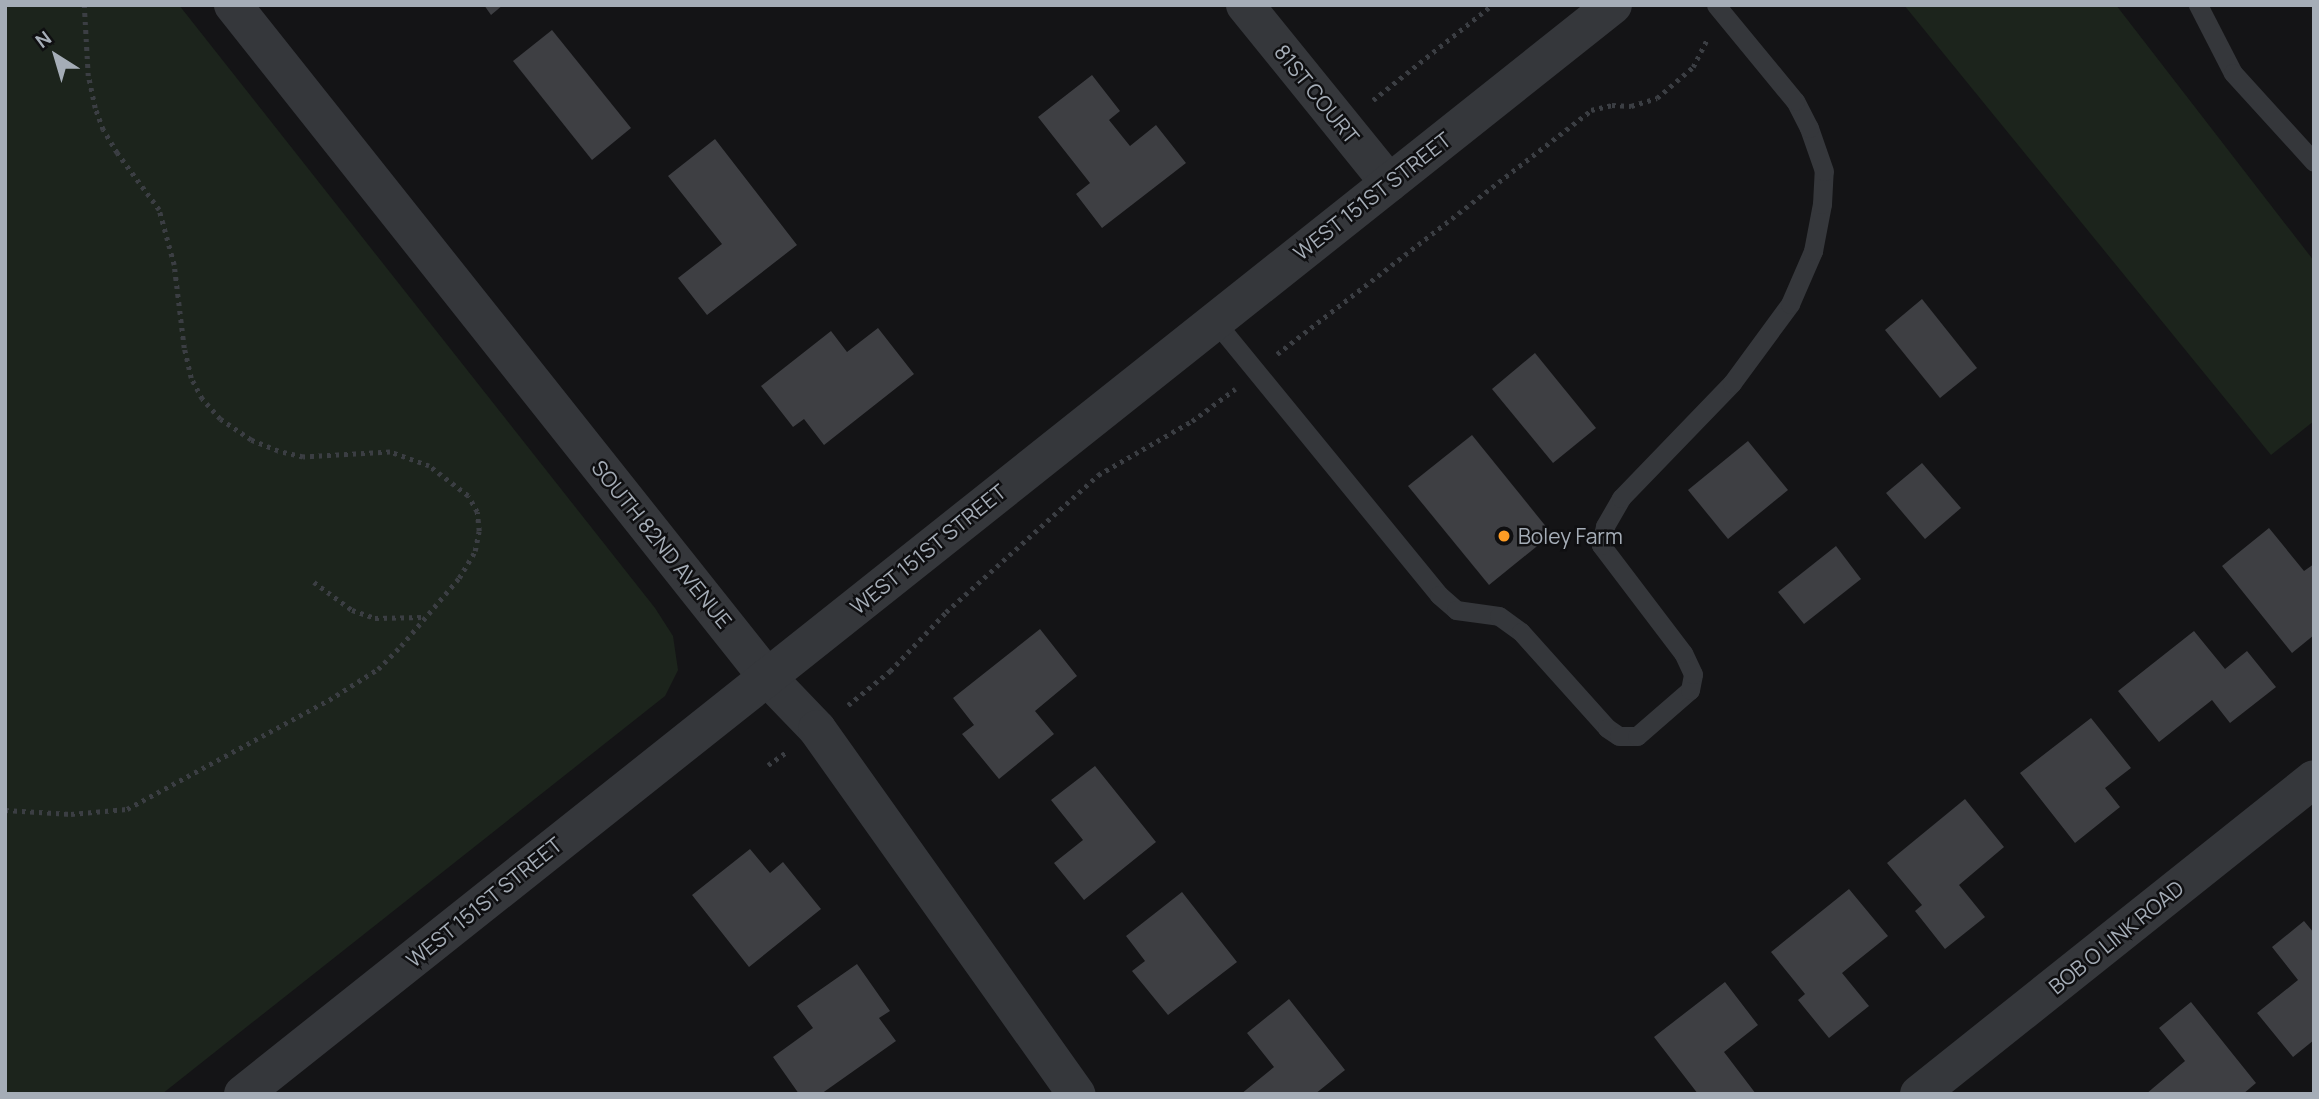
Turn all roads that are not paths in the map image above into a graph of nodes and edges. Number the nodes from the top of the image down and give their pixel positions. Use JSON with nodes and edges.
{"nodes":[{"id":1,"x":233,"y":5,"type":"edge"},
{"id":2,"x":1245,"y":5,"type":"edge"},
{"id":3,"x":1613,"y":5,"type":"edge"},
{"id":4,"x":2198,"y":5,"type":"edge"},
{"id":5,"x":1720,"y":10,"type":"edge"},
{"id":6,"x":2314,"y":162,"type":"edge"},
{"id":7,"x":1389,"y":183,"type":"junction"},
{"id":8,"x":1214,"y":320,"type":"junction"},
{"id":9,"x":767,"y":677,"type":"junction"},
{"id":10,"x":2314,"y":779,"type":"edge"},
{"id":11,"x":243,"y":1094,"type":"edge"},
{"id":12,"x":1076,"y":1094,"type":"edge"},
{"id":13,"x":1919,"y":1094,"type":"edge"}],
"edges":[{"from":1,"to":9,"type":"street","name":"SOUTH 82ND AVENUE"},
{"from":2,"to":7,"type":"street","name":"81ST COURT"},
{"from":3,"to":7,"type":"street","name":"WEST 151ST STREET"},
{"from":4,"to":6,"type":"lane"},
{"from":5,"to":8,"type":"lane"},
{"from":7,"to":8,"type":"street","name":"WEST 151ST STREET"},
{"from":8,"to":9,"type":"street","name":"WEST 151ST STREET"},
{"from":9,"to":11,"type":"street","name":"WEST 151ST STREET"},
{"from":9,"to":12,"type":"street","name":"SOUTH 82ND AVENUE"},
{"from":10,"to":13,"type":"street","name":"BOB O LINK ROAD"}]}
